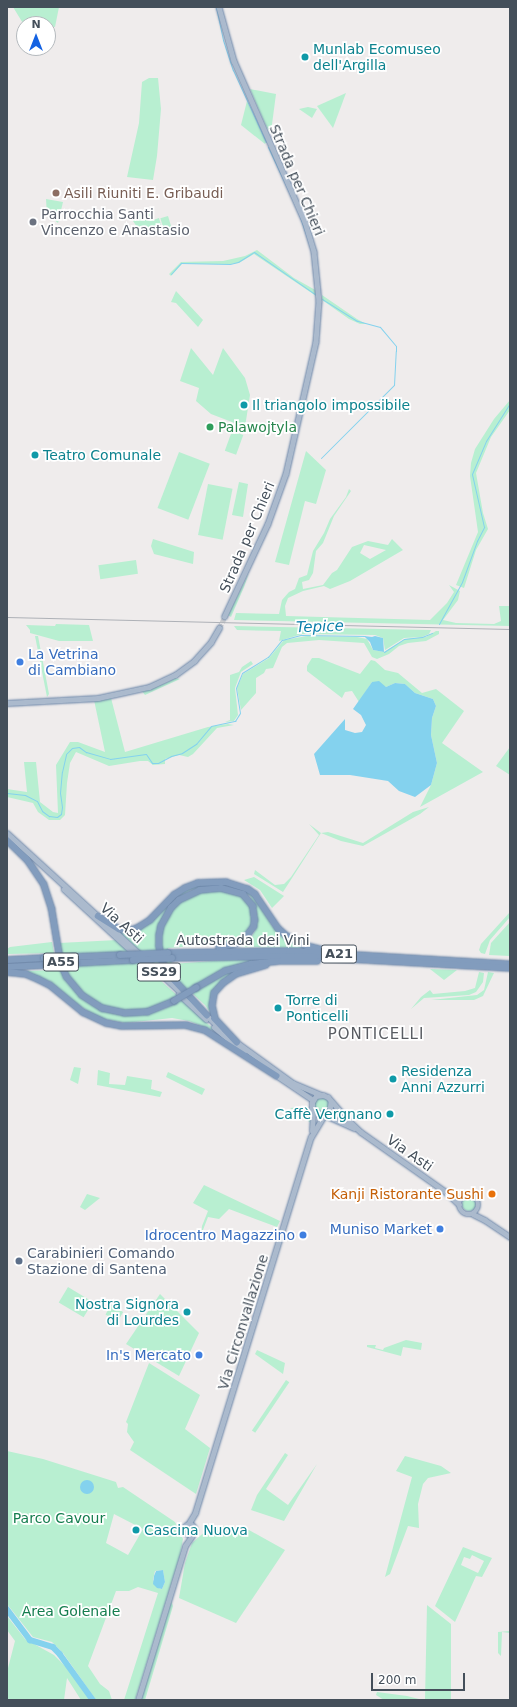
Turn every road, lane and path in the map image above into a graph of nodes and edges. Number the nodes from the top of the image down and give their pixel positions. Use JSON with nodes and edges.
{"nodes":[{"id":1,"x":219,"y":7,"type":"edge"},
{"id":2,"x":224,"y":616,"type":"tunnel mouth"},
{"id":3,"x":219,"y":628,"type":"tunnel mouth"},
{"id":4,"x":7,"y":703,"type":"edge"},
{"id":5,"x":7,"y":833,"type":"edge"},
{"id":6,"x":7,"y":836,"type":"edge"},
{"id":7,"x":7,"y":840,"type":"edge"},
{"id":8,"x":98,"y":916,"type":"junction"},
{"id":9,"x":168,"y":953,"type":"junction"},
{"id":10,"x":379,"y":956,"type":"junction"},
{"id":11,"x":7,"y":960,"type":"edge"},
{"id":12,"x":315,"y":960,"type":"junction"},
{"id":13,"x":365,"y":960,"type":"junction"},
{"id":14,"x":510,"y":964,"type":"edge"},
{"id":15,"x":7,"y":967,"type":"edge"},
{"id":16,"x":510,"y":968,"type":"edge"},
{"id":17,"x":7,"y":972,"type":"edge"},
{"id":18,"x":207,"y":1016,"type":"junction"},
{"id":19,"x":237,"y":1043,"type":"junction"},
{"id":20,"x":276,"y":1076,"type":"junction"},
{"id":21,"x":321,"y":1095,"type":"junction"},
{"id":22,"x":313,"y":1100,"type":"junction"},
{"id":23,"x":331,"y":1102,"type":"junction"},
{"id":24,"x":313,"y":1110,"type":"junction"},
{"id":25,"x":324,"y":1115,"type":"junction"},
{"id":26,"x":335,"y":1119,"type":"junction"},
{"id":27,"x":318,"y":1123,"type":"junction"},
{"id":28,"x":361,"y":1132,"type":"junction"},
{"id":29,"x":312,"y":1137,"type":"junction"},
{"id":30,"x":446,"y":1192,"type":"junction"},
{"id":31,"x":463,"y":1198,"type":"junction"},
{"id":32,"x":460,"y":1204,"type":"junction"},
{"id":33,"x":478,"y":1209,"type":"junction"},
{"id":34,"x":472,"y":1214,"type":"junction"},
{"id":35,"x":485,"y":1220,"type":"junction"},
{"id":36,"x":510,"y":1237,"type":"edge"},
{"id":37,"x":195,"y":1513,"type":"junction"},
{"id":38,"x":189,"y":1523,"type":"junction"},
{"id":39,"x":196,"y":1526,"type":"junction"},
{"id":40,"x":185,"y":1534,"type":"junction"},
{"id":41,"x":192,"y":1536,"type":"junction"},
{"id":42,"x":185,"y":1546,"type":"junction"},
{"id":43,"x":138,"y":1700,"type":"edge"}],
"edges":[{"from":1,"to":2,"type":"main road","name":"Strada per Chieri"},
{"from":3,"to":4,"type":"main road"},
{"from":5,"to":8,"type":"main road","name":"Via Asti","number":"SS29"},
{"from":6,"to":20,"type":"main road","name":"Via Asti","number":"SS29"},
{"from":7,"to":12,"type":"highway","number":"A55","bridge":true},
{"from":8,"to":10,"type":"highway"},
{"from":8,"to":18,"type":"main road","name":"Via Asti","number":"SS29"},
{"from":9,"to":10,"type":"highway","name":"Autostrada dei Vini","number":"A21"},
{"from":9,"to":11,"type":"highway","number":"A55","bridge":true},
{"from":9,"to":18,"type":"highway","number":"A55"},
{"from":10,"to":14,"type":"highway","name":"Autostrada dei Vini","number":"A21"},
{"from":12,"to":13,"type":"highway","number":"A55"},
{"from":12,"to":19,"type":"highway","number":"A55"},
{"from":13,"to":15,"type":"highway","name":"Autostrada dei Vini","number":"A55","bridge":true},
{"from":13,"to":16,"type":"highway","name":"Autostrada dei Vini"},
{"from":17,"to":20,"type":"highway"},
{"from":18,"to":19,"type":"main road","name":"Via Asti","number":"SS29"},
{"from":19,"to":21,"type":"main road","name":"Via Asti","number":"SS29"},
{"from":20,"to":22,"type":"main road","name":"Via Asti","number":"SS29"},
{"from":21,"to":22,"type":"main road"},
{"from":21,"to":23,"type":"main road"},
{"from":22,"to":24,"type":"main road"},
{"from":23,"to":25,"type":"main road"},
{"from":23,"to":28,"type":"main road","name":"Via Asti"},
{"from":24,"to":25,"type":"main road"},
{"from":24,"to":29,"type":"main road","name":"Via Circonvallazione"},
{"from":25,"to":26,"type":"main road","name":"Via Asti"},
{"from":25,"to":27,"type":"main road","name":"Via Circonvallazione"},
{"from":26,"to":27,"type":"main road"},
{"from":26,"to":28,"type":"main road","name":"Via Asti"},
{"from":27,"to":29,"type":"main road","name":"Via Circonvallazione"},
{"from":28,"to":30,"type":"main road","name":"Via Asti"},
{"from":29,"to":37,"type":"main road","name":"Via Circonvallazione"},
{"from":30,"to":31,"type":"main road","name":"Via Asti"},
{"from":30,"to":32,"type":"main road","name":"Via Asti"},
{"from":31,"to":32,"type":"main road"},
{"from":31,"to":33,"type":"main road"},
{"from":32,"to":34,"type":"main road"},
{"from":33,"to":34,"type":"main road"},
{"from":33,"to":35,"type":"main road"},
{"from":34,"to":35,"type":"main road"},
{"from":35,"to":36,"type":"main road"},
{"from":37,"to":38,"type":"main road","name":"Via Circonvallazione"},
{"from":37,"to":39,"type":"main road","name":"Via Circonvallazione"},
{"from":38,"to":39,"type":"main road"},
{"from":38,"to":40,"type":"main road"},
{"from":39,"to":41,"type":"main road"},
{"from":40,"to":41,"type":"main road"},
{"from":40,"to":42,"type":"main road"},
{"from":41,"to":42,"type":"main road"},
{"from":42,"to":43,"type":"main road"}]}
